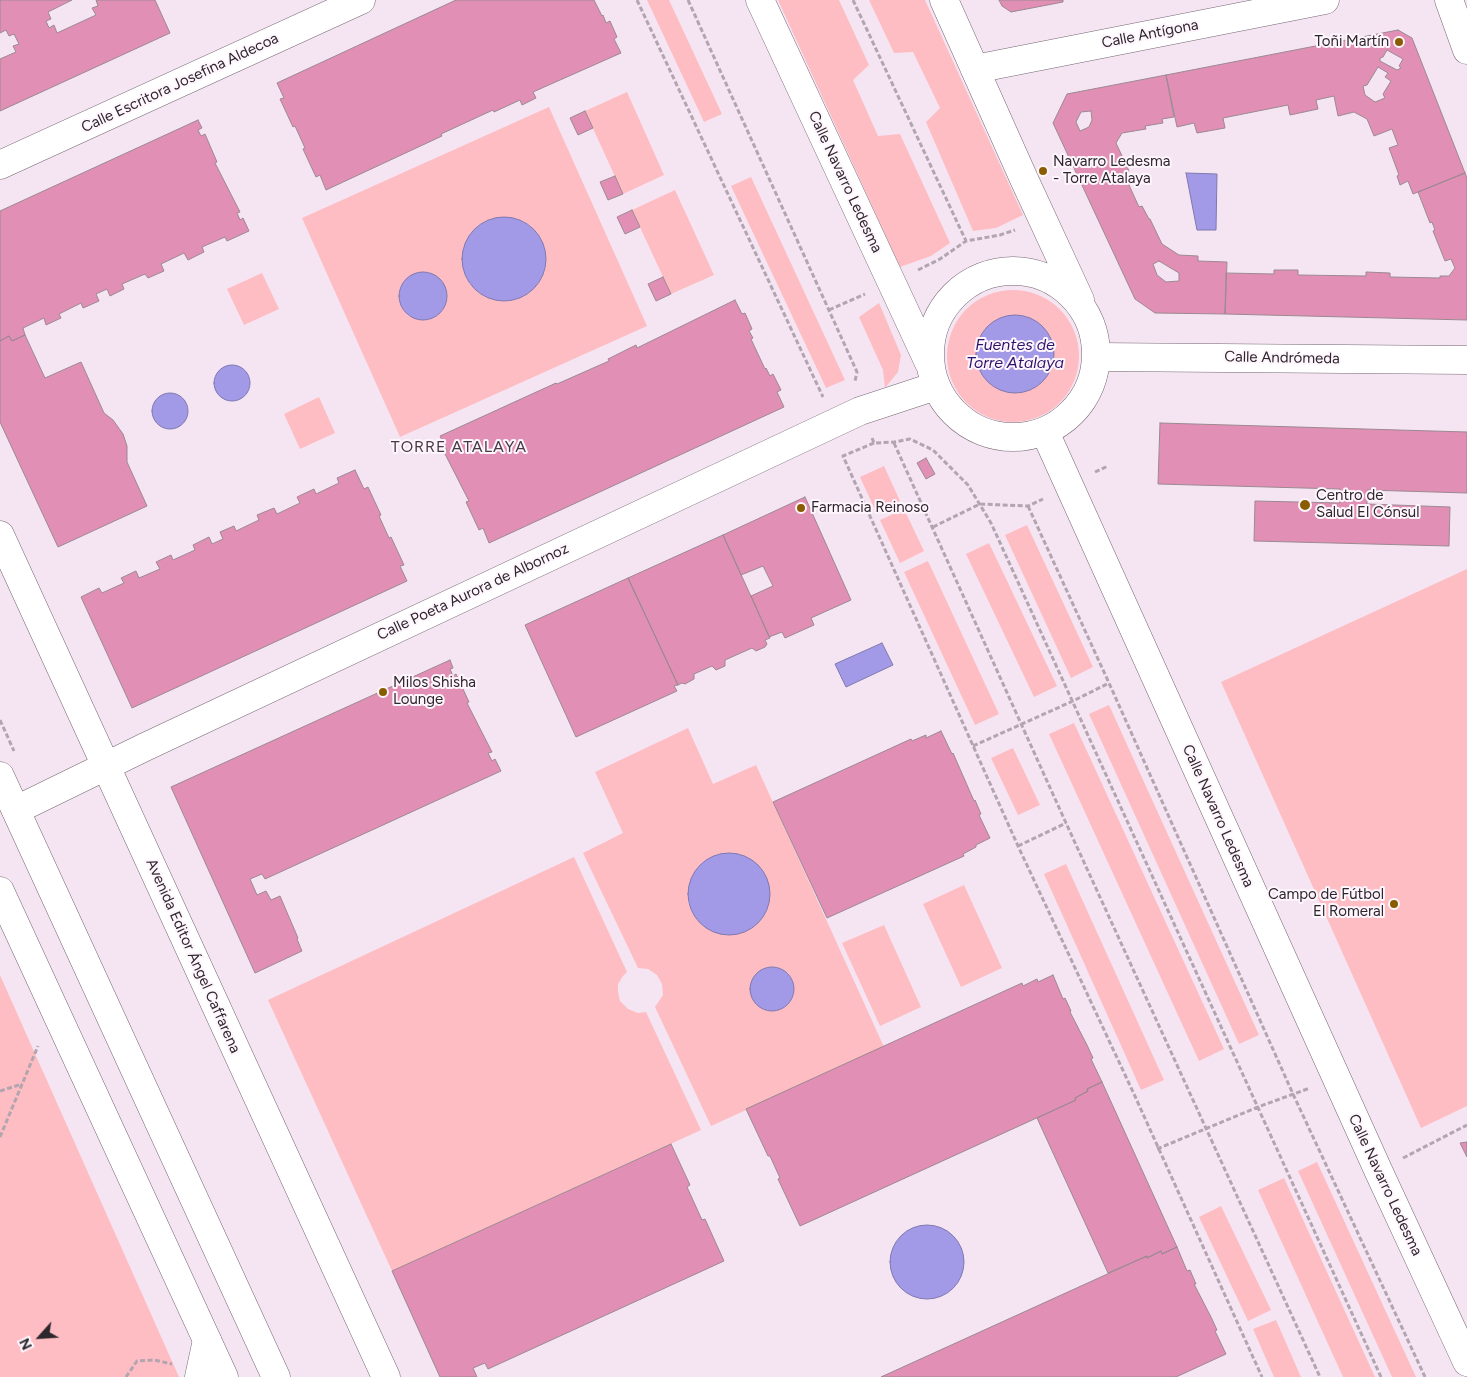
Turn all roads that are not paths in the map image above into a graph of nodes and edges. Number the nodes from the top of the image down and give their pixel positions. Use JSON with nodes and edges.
{"nodes":[{"id":1,"x":361,"y":0,"type":"edge"},
{"id":2,"x":760,"y":0,"type":"edge"},
{"id":3,"x":944,"y":0,"type":"edge"},
{"id":4,"x":1325,"y":0,"type":"edge"},
{"id":5,"x":1449,"y":0,"type":"edge"},
{"id":6,"x":1467,"y":50,"type":"edge"},
{"id":7,"x":975,"y":69,"type":"junction"},
{"id":8,"x":0,"y":165,"type":"edge"},
{"id":9,"x":1092,"y":326,"type":"junction"},
{"id":10,"x":1097,"y":357,"type":"junction"},
{"id":11,"x":1467,"y":360,"type":"edge"},
{"id":12,"x":933,"y":375,"type":"junction"},
{"id":13,"x":1045,"y":432,"type":"junction"},
{"id":14,"x":0,"y":535,"type":"edge"},
{"id":15,"x":105,"y":766,"type":"junction"},
{"id":16,"x":0,"y":776,"type":"edge"},
{"id":17,"x":16,"y":810,"type":"junction"},
{"id":18,"x":0,"y":891,"type":"edge"},
{"id":19,"x":1467,"y":1362,"type":"edge"},
{"id":20,"x":208,"y":1375,"type":"edge"},
{"id":21,"x":276,"y":1377,"type":"edge"},
{"id":22,"x":386,"y":1377,"type":"edge"}],
"edges":[{"from":1,"to":8,"type":"main road","name":"Calle Escritora Josefina Aldecoa"},
{"from":2,"to":12,"type":"main road","name":"Calle Navarro Ledesma"},
{"from":3,"to":7,"type":"main road"},
{"from":4,"to":7,"type":"main road","name":"Calle Antígona"},
{"from":5,"to":6,"type":"main road"},
{"from":7,"to":9,"type":"main road"},
{"from":9,"to":10,"type":"main road"},
{"from":9,"to":12,"type":"main road"},
{"from":10,"to":11,"type":"main road","name":"Calle Andrómeda"},
{"from":10,"to":13,"type":"main road"},
{"from":12,"to":13,"type":"main road"},
{"from":12,"to":15,"type":"main road","name":"Calle Poeta Aurora de Albornoz"},
{"from":13,"to":19,"type":"main road","name":"Calle Navarro Ledesma"},
{"from":14,"to":15,"type":"main road","name":"Avenida Editor Ángel Caffarena"},
{"from":15,"to":17,"type":"main road","name":"Calle Poeta Aurora de Albornoz"},
{"from":15,"to":22,"type":"main road","name":"Avenida Editor Ángel Caffarena"},
{"from":16,"to":17,"type":"main road"},
{"from":17,"to":21,"type":"main road"},
{"from":18,"to":20,"type":"main road"}]}
